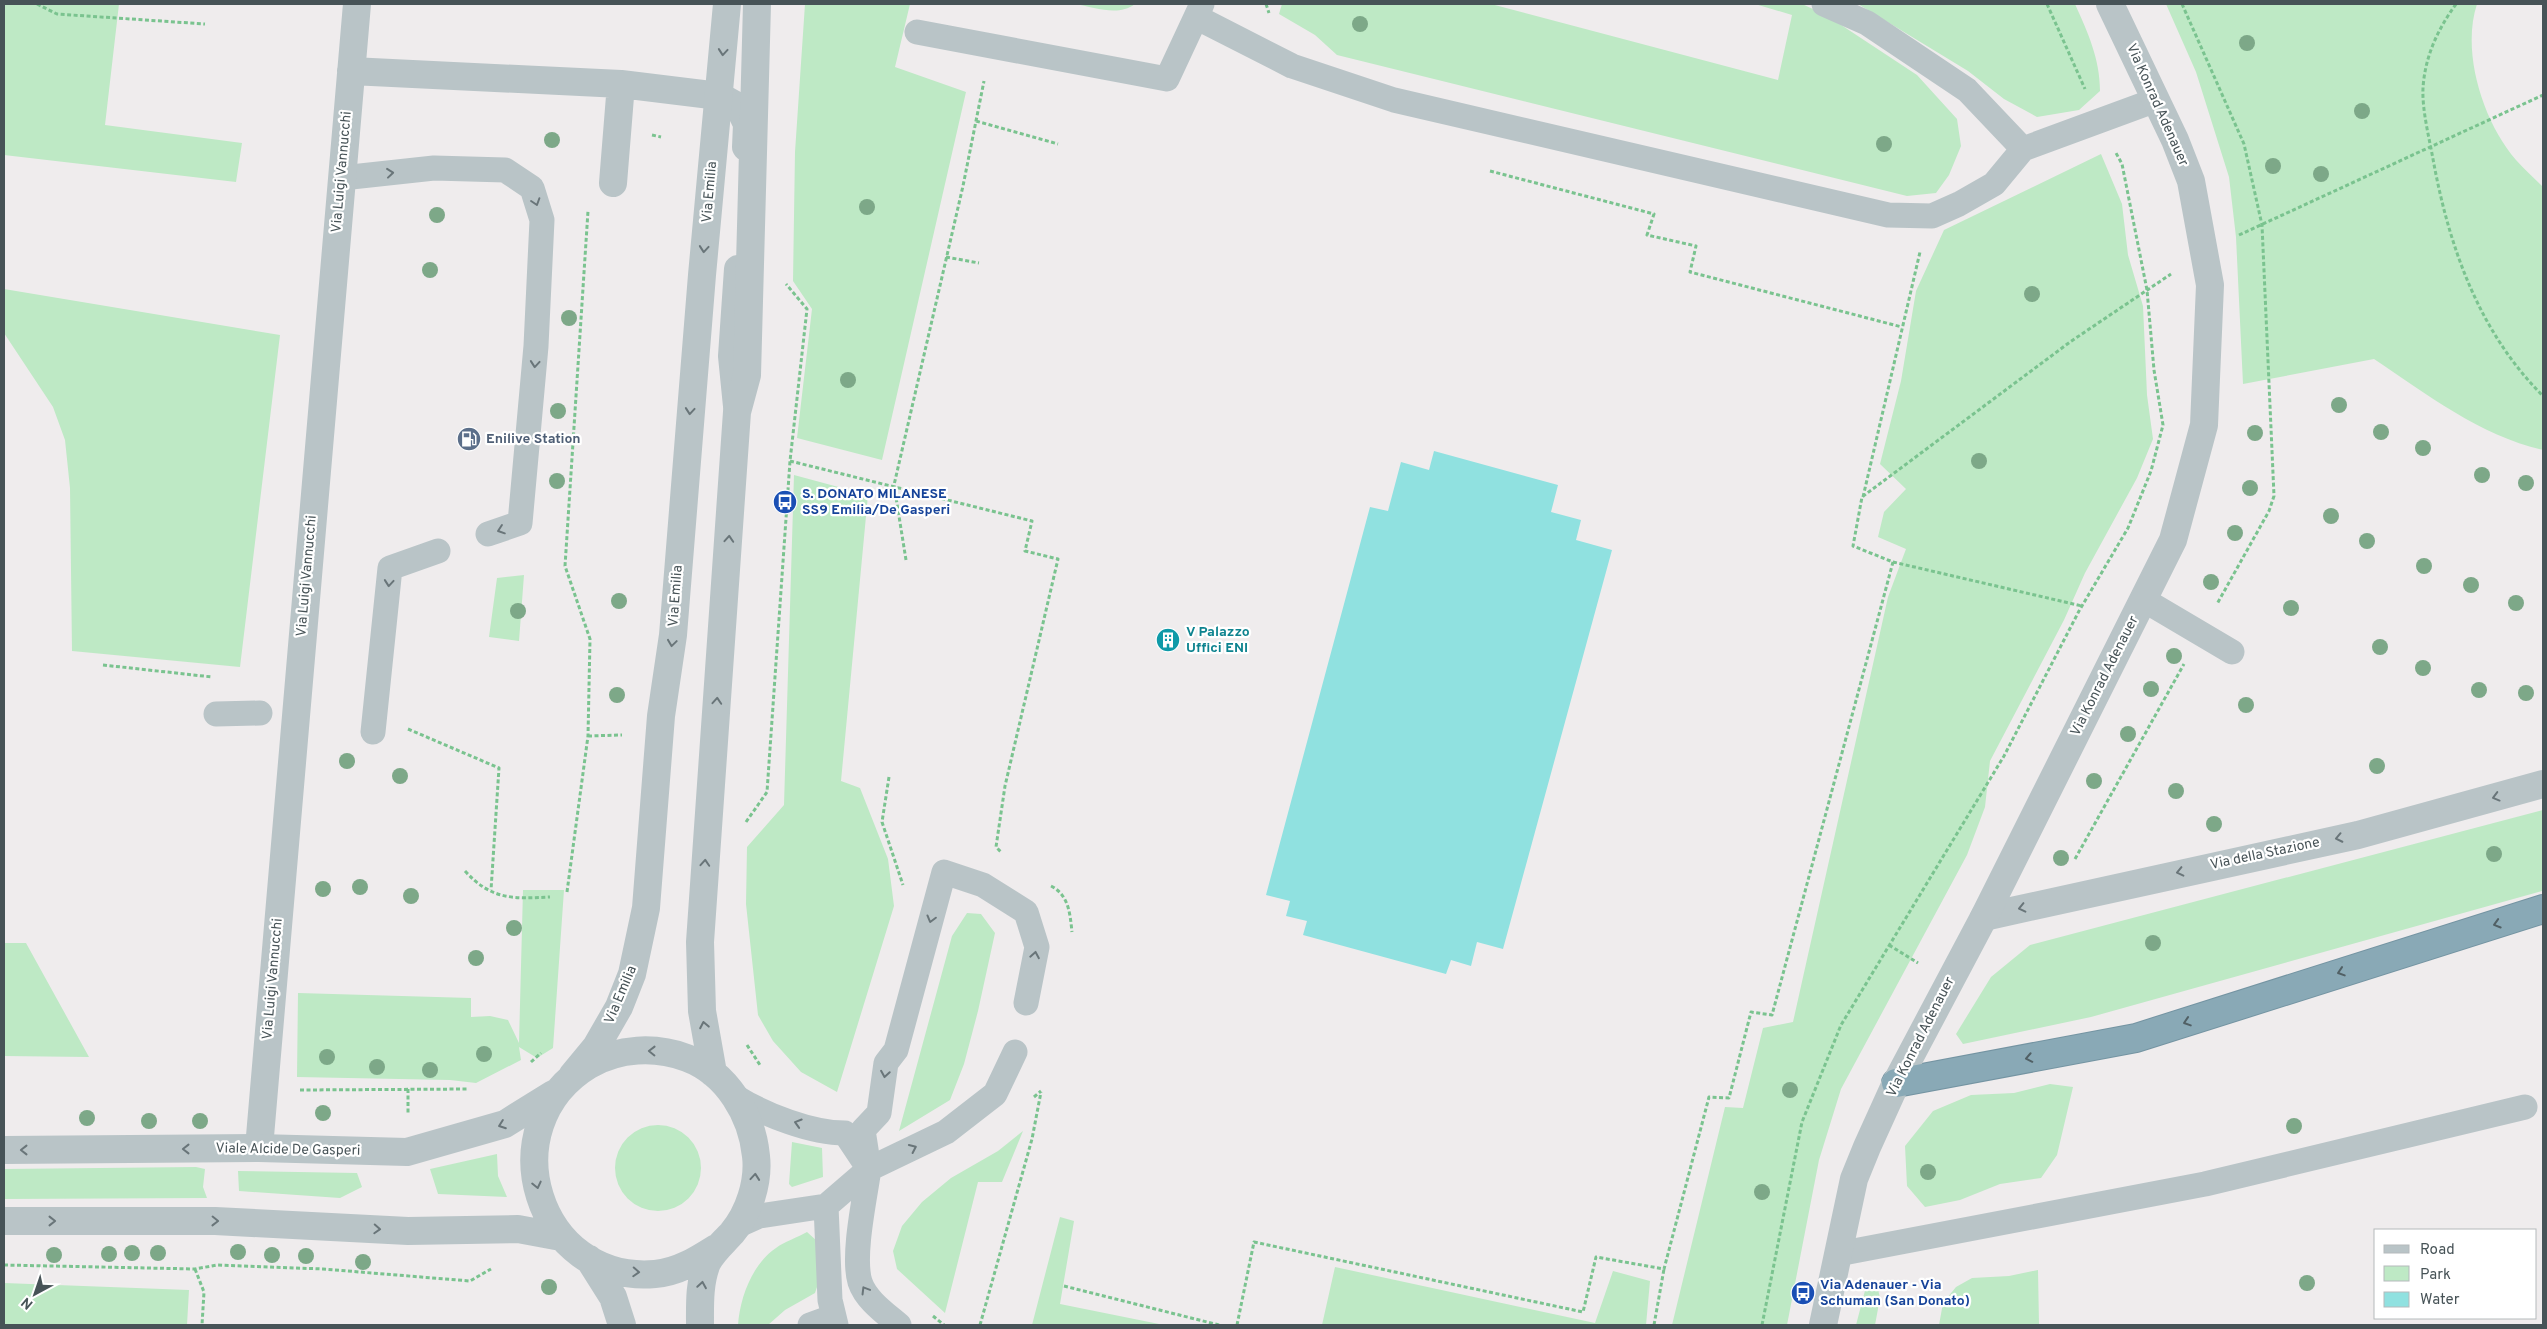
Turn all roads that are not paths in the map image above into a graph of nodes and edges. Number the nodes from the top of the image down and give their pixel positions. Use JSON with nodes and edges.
{"nodes":[{"id":1,"x":357,"y":4,"type":"edge"},
{"id":2,"x":727,"y":4,"type":"edge"},
{"id":3,"x":757,"y":4,"type":"edge"},
{"id":4,"x":1824,"y":4,"type":"edge"},
{"id":5,"x":2110,"y":4,"type":"edge"},
{"id":6,"x":1199,"y":10,"type":"edge"},
{"id":7,"x":917,"y":32,"type":"dead end"},
{"id":8,"x":351,"y":71,"type":"junction"},
{"id":9,"x":621,"y":84,"type":"junction"},
{"id":10,"x":719,"y":96,"type":"junction"},
{"id":11,"x":2156,"y":100,"type":"junction"},
{"id":12,"x":2023,"y":149,"type":"junction"},
{"id":13,"x":342,"y":178,"type":"junction"},
{"id":14,"x":613,"y":183,"type":"dead end"},
{"id":15,"x":737,"y":412,"type":"junction"},
{"id":16,"x":488,"y":534,"type":"dead end"},
{"id":17,"x":438,"y":551,"type":"dead end"},
{"id":18,"x":2144,"y":600,"type":"junction"},
{"id":19,"x":2232,"y":652,"type":"dead end"},
{"id":20,"x":260,"y":713,"type":"dead end"},
{"id":21,"x":216,"y":714,"type":"dead end"},
{"id":22,"x":373,"y":732,"type":"dead end"},
{"id":23,"x":2543,"y":784,"type":"edge"},
{"id":24,"x":2543,"y":910,"type":"edge"},
{"id":25,"x":1984,"y":917,"type":"junction"},
{"id":26,"x":1026,"y":1003,"type":"dead end"},
{"id":27,"x":1015,"y":1052,"type":"dead end"},
{"id":28,"x":713,"y":1073,"type":"junction"},
{"id":29,"x":565,"y":1083,"type":"junction"},
{"id":30,"x":1896,"y":1083,"type":"junction"},
{"id":31,"x":736,"y":1097,"type":"junction"},
{"id":32,"x":2525,"y":1107,"type":"dead end"},
{"id":33,"x":259,"y":1148,"type":"junction"},
{"id":34,"x":4,"y":1150,"type":"edge"},
{"id":35,"x":869,"y":1169,"type":"junction"},
{"id":36,"x":826,"y":1206,"type":"junction"},
{"id":37,"x":4,"y":1222,"type":"edge"},
{"id":38,"x":561,"y":1236,"type":"junction"},
{"id":39,"x":725,"y":1240,"type":"junction"},
{"id":40,"x":1838,"y":1254,"type":"junction"},
{"id":41,"x":589,"y":1259,"type":"junction"},
{"id":42,"x":826,"y":1322,"type":"edge"},
{"id":43,"x":622,"y":1325,"type":"edge"},
{"id":44,"x":700,"y":1325,"type":"edge"},
{"id":45,"x":898,"y":1325,"type":"edge"},
{"id":46,"x":1823,"y":1325,"type":"edge"}],
"edges":[{"from":1,"to":8,"type":"street","name":"Via Luigi Vannucchi"},
{"from":2,"to":10,"type":"street","name":"Via Emilia","one_way":true},
{"from":3,"to":15,"type":"street"},
{"from":4,"to":12,"type":"lane"},
{"from":5,"to":11,"type":"street","name":"Via Konrad Adenauer"},
{"from":6,"to":7,"type":"lane"},
{"from":6,"to":12,"type":"lane"},
{"from":8,"to":9,"type":"street"},
{"from":8,"to":13,"type":"street","name":"Via Luigi Vannucchi"},
{"from":9,"to":10,"type":"street"},
{"from":9,"to":14,"type":"street"},
{"from":10,"to":15,"type":"street"},
{"from":10,"to":29,"type":"street","name":"Via Emilia","one_way":true},
{"from":11,"to":12,"type":"lane"},
{"from":11,"to":18,"type":"street","name":"Via Konrad Adenauer"},
{"from":13,"to":16,"type":"lane","one_way":true},
{"from":13,"to":33,"type":"street","name":"Via Luigi Vannucchi"},
{"from":28,"to":15,"type":"street","one_way":true},
{"from":17,"to":22,"type":"lane","one_way":true},
{"from":18,"to":19,"type":"lane"},
{"from":18,"to":25,"type":"street","name":"Via Konrad Adenauer"},
{"from":20,"to":21,"type":"lane"},
{"from":23,"to":25,"type":"street","name":"Via della Stazione","one_way":true},
{"from":24,"to":30,"type":"highway","one_way":true},
{"from":25,"to":30,"type":"street","name":"Via Konrad Adenauer"},
{"from":26,"to":35,"type":"lane","one_way":true},
{"from":35,"to":27,"type":"lane","one_way":true},
{"from":28,"to":29,"type":"street","one_way":true},
{"from":28,"to":31,"type":"street"},
{"from":29,"to":33,"type":"street","name":"Viale Alcide De Gasperi","one_way":true},
{"from":29,"to":38,"type":"street","one_way":true},
{"from":30,"to":40,"type":"street","name":"Via Konrad Adenauer"},
{"from":35,"to":31,"type":"lane","one_way":true},
{"from":39,"to":31,"type":"street","one_way":true},
{"from":32,"to":40,"type":"lane"},
{"from":33,"to":34,"type":"street","name":"Viale Alcide De Gasperi","one_way":true},
{"from":35,"to":36,"type":"lane"},
{"from":45,"to":35,"type":"lane","one_way":true},
{"from":36,"to":39,"type":"lane"},
{"from":36,"to":42,"type":"lane"},
{"from":37,"to":38,"type":"street","one_way":true},
{"from":38,"to":41,"type":"street"},
{"from":41,"to":39,"type":"street","one_way":true},
{"from":44,"to":39,"type":"street","one_way":true},
{"from":40,"to":46,"type":"street","name":"Via Konrad Adenauer"},
{"from":41,"to":43,"type":"street"}]}
